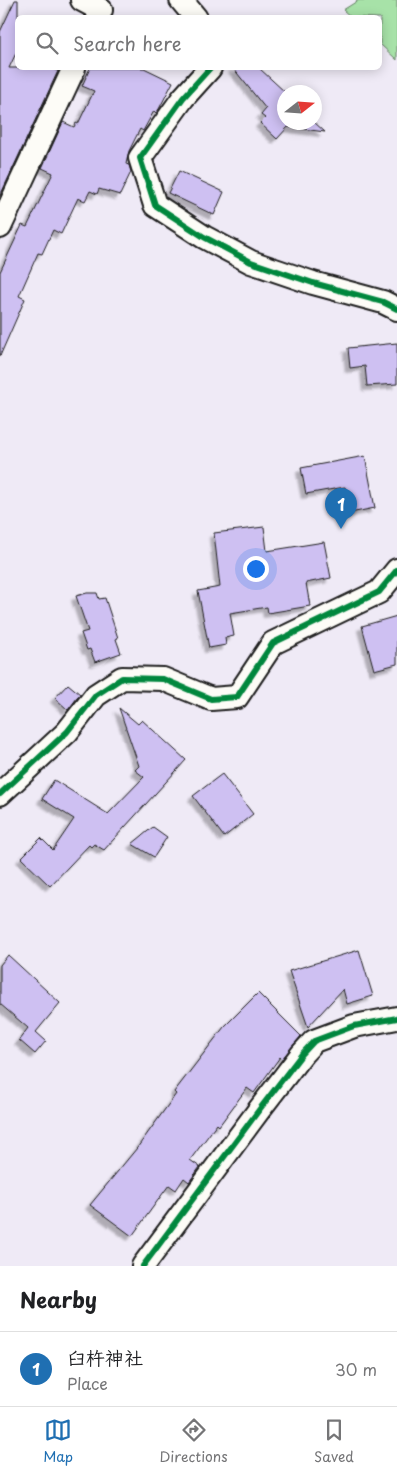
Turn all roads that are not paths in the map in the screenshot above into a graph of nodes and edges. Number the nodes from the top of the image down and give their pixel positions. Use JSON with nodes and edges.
{"nodes":[{"id":1,"x":82,"y":0,"type":"edge"},
{"id":2,"x":181,"y":0,"type":"edge"},
{"id":3,"x":99,"y":15,"type":"edge"},
{"id":4,"x":194,"y":15,"type":"edge"},
{"id":5,"x":73,"y":70,"type":"edge"},
{"id":6,"x":208,"y":70,"type":"edge"},
{"id":7,"x":0,"y":227,"type":"edge"},
{"id":8,"x":397,"y":309,"type":"edge"},
{"id":9,"x":397,"y":570,"type":"edge"},
{"id":10,"x":0,"y":794,"type":"edge"},
{"id":11,"x":397,"y":1018,"type":"edge"},
{"id":12,"x":143,"y":1266,"type":"edge"}],
"edges":[{"from":1,"to":3,"type":"street"},
{"from":2,"to":4,"type":"street"},
{"from":5,"to":7,"type":"street"},
{"from":6,"to":8,"type":"street"},
{"from":9,"to":10,"type":"street"},
{"from":11,"to":12,"type":"street"}]}
